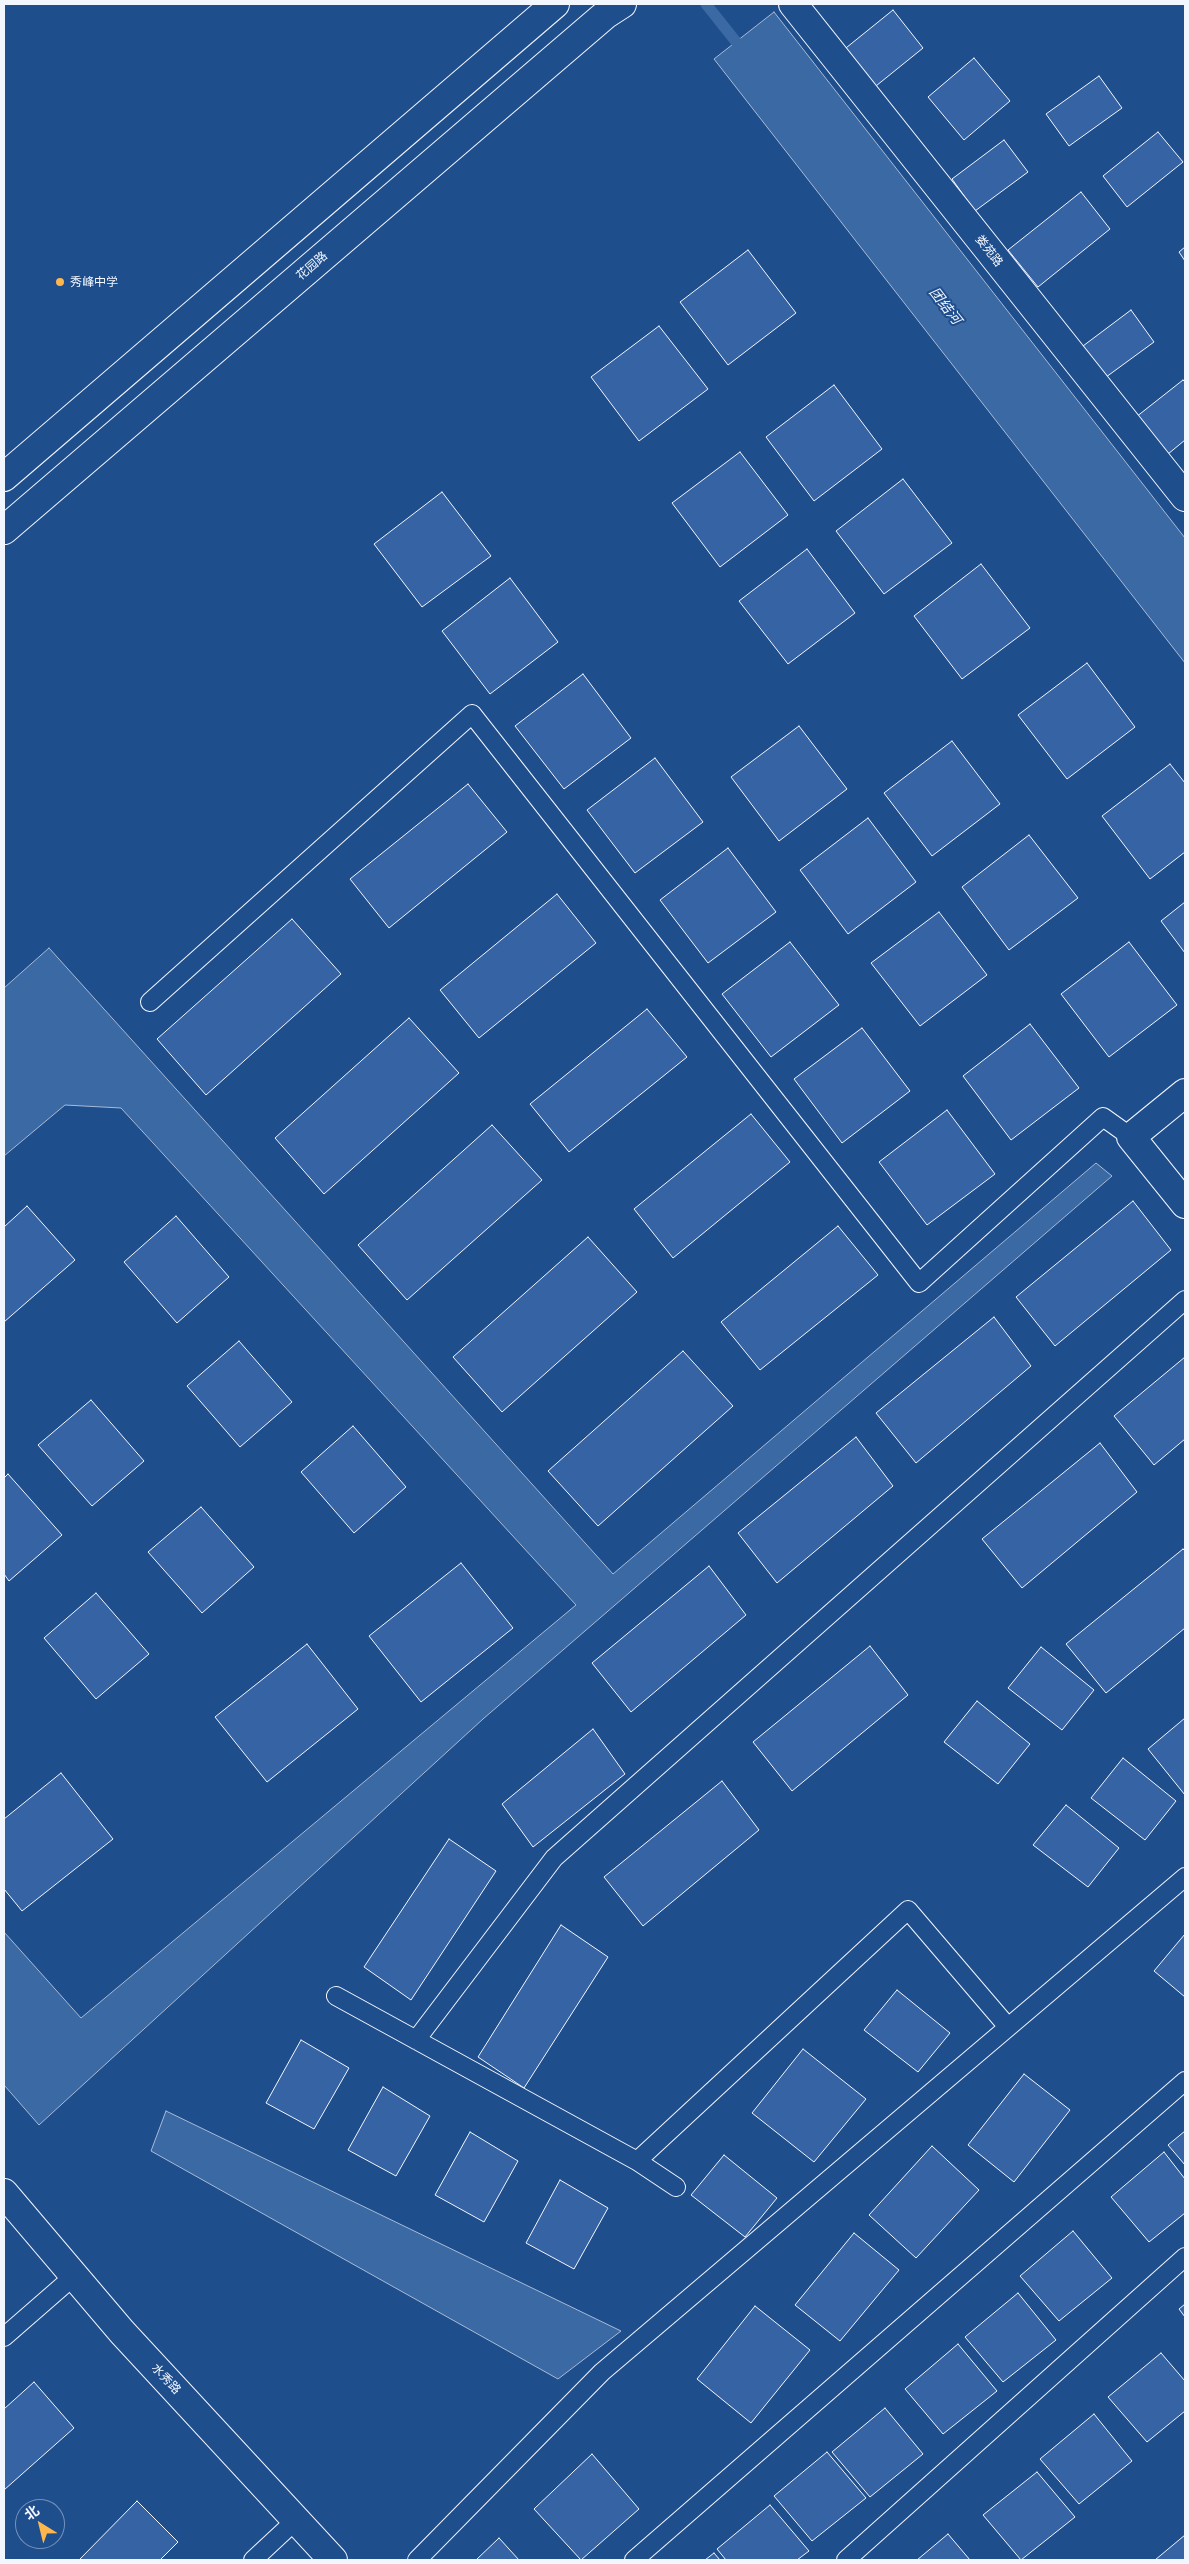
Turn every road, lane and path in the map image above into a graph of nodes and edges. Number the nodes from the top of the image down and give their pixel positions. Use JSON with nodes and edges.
{"nodes":[{"id":1,"x":555,"y":4,"type":"edge"},
{"id":2,"x":794,"y":4,"type":"edge"},
{"id":3,"x":613,"y":9,"type":"edge"},
{"id":4,"x":4,"y":477,"type":"edge"},
{"id":5,"x":1185,"y":497,"type":"edge"},
{"id":6,"x":4,"y":530,"type":"edge"},
{"id":7,"x":150,"y":1002,"type":"dead end"},
{"id":8,"x":1185,"y":1093,"type":"edge"},
{"id":9,"x":1131,"y":1137,"type":"junction"},
{"id":10,"x":1185,"y":1204,"type":"edge"},
{"id":11,"x":1185,"y":1300,"type":"edge"},
{"id":12,"x":1185,"y":1877,"type":"edge"},
{"id":13,"x":336,"y":1996,"type":"dead end"},
{"id":14,"x":1008,"y":2028,"type":"junction"},
{"id":15,"x":416,"y":2040,"type":"junction"},
{"id":16,"x":1185,"y":2081,"type":"edge"},
{"id":17,"x":637,"y":2161,"type":"junction"},
{"id":18,"x":676,"y":2187,"type":"dead end"},
{"id":19,"x":4,"y":2193,"type":"edge"},
{"id":20,"x":1185,"y":2257,"type":"edge"},
{"id":21,"x":74,"y":2276,"type":"junction"},
{"id":22,"x":4,"y":2337,"type":"edge"},
{"id":23,"x":296,"y":2520,"type":"junction"},
{"id":24,"x":253,"y":2560,"type":"edge"},
{"id":25,"x":333,"y":2560,"type":"edge"},
{"id":26,"x":417,"y":2560,"type":"edge"},
{"id":27,"x":634,"y":2560,"type":"edge"},
{"id":28,"x":846,"y":2560,"type":"edge"}],
"edges":[{"from":1,"to":4,"type":"main road"},
{"from":2,"to":5,"type":"main road","name":"娄苑路"},
{"from":3,"to":6,"type":"main road","name":"花园路"},
{"from":7,"to":9,"type":"lane"},
{"from":8,"to":9,"type":"main road"},
{"from":9,"to":10,"type":"main road"},
{"from":11,"to":15,"type":"lane"},
{"from":12,"to":14,"type":"lane"},
{"from":13,"to":15,"type":"lane"},
{"from":14,"to":17,"type":"lane"},
{"from":14,"to":26,"type":"lane"},
{"from":15,"to":17,"type":"lane"},
{"from":16,"to":27,"type":"lane"},
{"from":17,"to":18,"type":"lane"},
{"from":19,"to":21,"type":"main road","name":"水秀路"},
{"from":20,"to":28,"type":"lane"},
{"from":21,"to":22,"type":"lane"},
{"from":21,"to":23,"type":"main road","name":"水秀路"},
{"from":23,"to":24,"type":"lane"},
{"from":23,"to":25,"type":"main road","name":"水秀路"}]}
